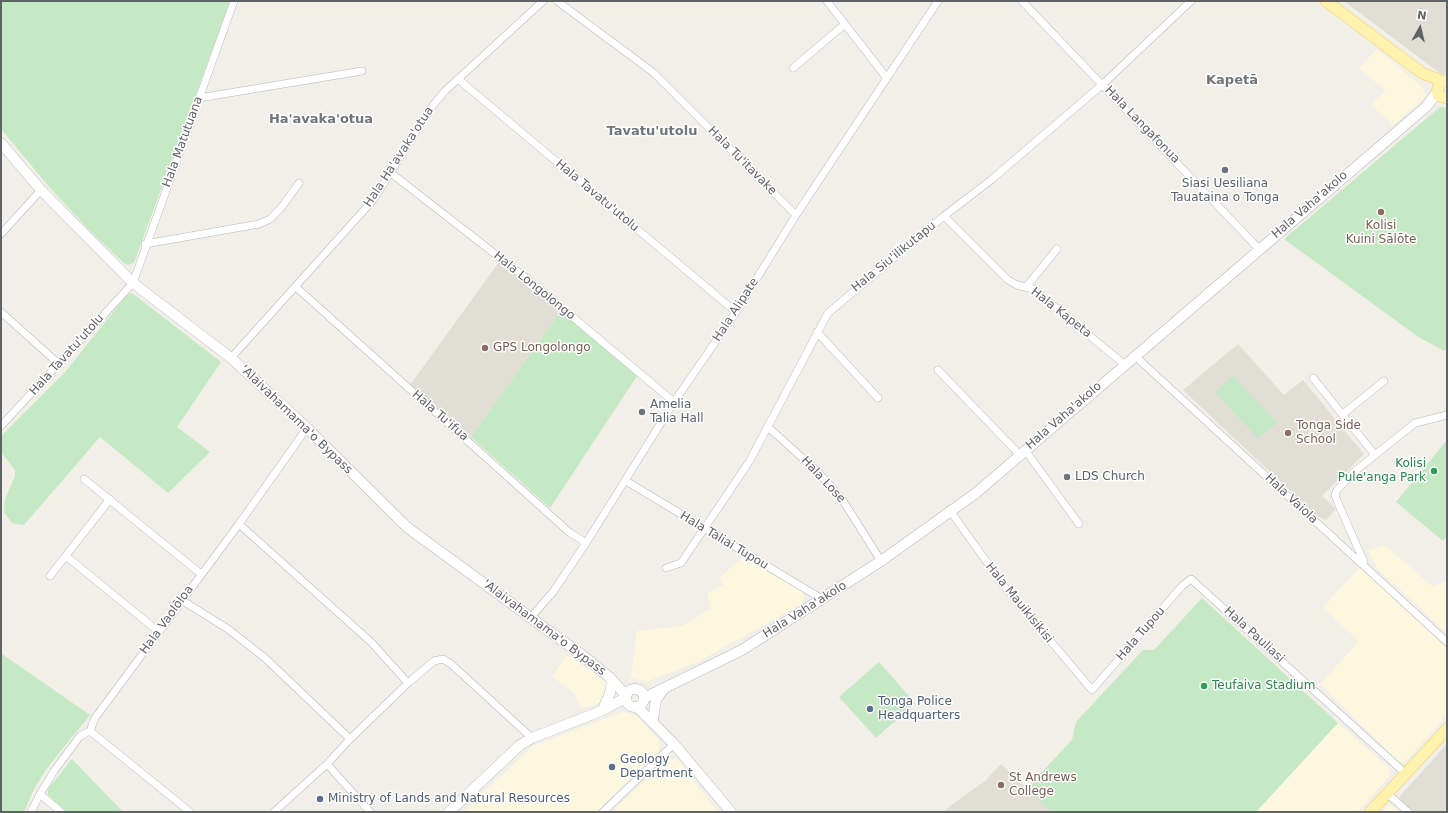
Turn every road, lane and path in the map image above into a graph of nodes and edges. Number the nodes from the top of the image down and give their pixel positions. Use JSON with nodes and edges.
{"nodes":[{"id":1,"x":234,"y":1,"type":"edge"},
{"id":2,"x":543,"y":1,"type":"edge"},
{"id":3,"x":557,"y":1,"type":"edge"},
{"id":4,"x":827,"y":1,"type":"edge"},
{"id":5,"x":938,"y":1,"type":"edge"},
{"id":6,"x":1022,"y":1,"type":"edge"},
{"id":7,"x":1191,"y":1,"type":"edge"},
{"id":8,"x":1326,"y":1,"type":"edge"},
{"id":9,"x":845,"y":24,"type":"junction"},
{"id":10,"x":793,"y":68,"type":"dead end"},
{"id":11,"x":362,"y":71,"type":"dead end"},
{"id":12,"x":886,"y":77,"type":"junction"},
{"id":13,"x":458,"y":79,"type":"junction"},
{"id":14,"x":1103,"y":84,"type":"junction"},
{"id":15,"x":1442,"y":90,"type":"edge"},
{"id":16,"x":199,"y":98,"type":"junction"},
{"id":17,"x":1,"y":143,"type":"edge"},
{"id":18,"x":391,"y":173,"type":"junction"},
{"id":19,"x":299,"y":183,"type":"dead end"},
{"id":20,"x":42,"y":190,"type":"junction"},
{"id":21,"x":796,"y":215,"type":"junction"},
{"id":22,"x":944,"y":216,"type":"junction"},
{"id":23,"x":1,"y":234,"type":"edge"},
{"id":24,"x":146,"y":244,"type":"junction"},
{"id":25,"x":1058,"y":248,"type":"dead end"},
{"id":26,"x":1260,"y":250,"type":"junction"},
{"id":27,"x":132,"y":282,"type":"junction"},
{"id":28,"x":296,"y":287,"type":"junction"},
{"id":29,"x":1026,"y":287,"type":"junction"},
{"id":30,"x":1,"y":312,"type":"edge"},
{"id":31,"x":736,"y":312,"type":"junction"},
{"id":32,"x":817,"y":332,"type":"junction"},
{"id":33,"x":1135,"y":356,"type":"junction"},
{"id":34,"x":231,"y":358,"type":"junction"},
{"id":35,"x":59,"y":364,"type":"junction"},
{"id":36,"x":1125,"y":365,"type":"junction"},
{"id":37,"x":938,"y":370,"type":"dead end"},
{"id":38,"x":1313,"y":378,"type":"dead end"},
{"id":39,"x":1384,"y":381,"type":"dead end"},
{"id":40,"x":878,"y":398,"type":"dead end"},
{"id":41,"x":674,"y":402,"type":"junction"},
{"id":42,"x":1344,"y":414,"type":"junction"},
{"id":43,"x":1447,"y":415,"type":"edge"},
{"id":44,"x":1,"y":426,"type":"edge"},
{"id":45,"x":768,"y":427,"type":"junction"},
{"id":46,"x":306,"y":428,"type":"junction"},
{"id":47,"x":1022,"y":452,"type":"junction"},
{"id":48,"x":1374,"y":455,"type":"junction"},
{"id":49,"x":84,"y":479,"type":"dead end"},
{"id":50,"x":626,"y":481,"type":"junction"},
{"id":51,"x":110,"y":499,"type":"junction"},
{"id":52,"x":951,"y":512,"type":"junction"},
{"id":53,"x":239,"y":524,"type":"junction"},
{"id":54,"x":1079,"y":524,"type":"dead end"},
{"id":55,"x":705,"y":530,"type":"junction"},
{"id":56,"x":586,"y":543,"type":"junction"},
{"id":57,"x":66,"y":556,"type":"junction"},
{"id":58,"x":881,"y":561,"type":"junction"},
{"id":59,"x":1365,"y":566,"type":"junction"},
{"id":60,"x":666,"y":568,"type":"dead end"},
{"id":61,"x":201,"y":574,"type":"junction"},
{"id":62,"x":50,"y":576,"type":"dead end"},
{"id":63,"x":1191,"y":578,"type":"joint"},
{"id":64,"x":822,"y":599,"type":"junction"},
{"id":65,"x":183,"y":601,"type":"junction"},
{"id":66,"x":531,"y":618,"type":"junction"},
{"id":67,"x":159,"y":632,"type":"junction"},
{"id":68,"x":1447,"y":642,"type":"edge"},
{"id":69,"x":611,"y":678,"type":"junction"},
{"id":70,"x":408,"y":683,"type":"junction"},
{"id":71,"x":668,"y":686,"type":"junction"},
{"id":72,"x":1092,"y":690,"type":"joint"},
{"id":73,"x":634,"y":698,"type":"junction"},
{"id":74,"x":602,"y":710,"type":"junction"},
{"id":75,"x":655,"y":723,"type":"junction"},
{"id":76,"x":1447,"y":729,"type":"edge"},
{"id":77,"x":90,"y":731,"type":"junction"},
{"id":78,"x":532,"y":738,"type":"junction"},
{"id":79,"x":350,"y":739,"type":"junction"},
{"id":80,"x":674,"y":744,"type":"junction"},
{"id":81,"x":327,"y":764,"type":"junction"},
{"id":82,"x":1405,"y":773,"type":"junction"},
{"id":83,"x":1387,"y":793,"type":"junction"},
{"id":84,"x":40,"y":794,"type":"junction"},
{"id":85,"x":31,"y":812,"type":"edge"},
{"id":86,"x":61,"y":812,"type":"edge"},
{"id":87,"x":190,"y":812,"type":"edge"},
{"id":88,"x":274,"y":812,"type":"edge"},
{"id":89,"x":370,"y":812,"type":"edge"},
{"id":90,"x":449,"y":812,"type":"edge"},
{"id":91,"x":603,"y":812,"type":"edge"},
{"id":92,"x":731,"y":812,"type":"edge"},
{"id":93,"x":1370,"y":812,"type":"edge"},
{"id":94,"x":1408,"y":812,"type":"edge"}],
"edges":[{"from":1,"to":16,"type":"street","name":"Hala Matutuana"},
{"from":2,"to":13,"type":"street","name":"Hala Ha'avaka'otua"},
{"from":3,"to":21,"type":"street","name":"Hala Tu'itavake"},
{"from":4,"to":9,"type":"street"},
{"from":5,"to":12,"type":"street","name":"Hala Alipate"},
{"from":6,"to":14,"type":"street","name":"Hala Langafonua"},
{"from":7,"to":14,"type":"street","name":"Hala Siu'ilikutapu"},
{"from":8,"to":15,"type":"main road"},
{"from":9,"to":10,"type":"street"},
{"from":9,"to":12,"type":"street"},
{"from":11,"to":16,"type":"street"},
{"from":12,"to":21,"type":"street","name":"Hala Alipate"},
{"from":13,"to":18,"type":"street","name":"Hala Ha'avaka'otua"},
{"from":13,"to":31,"type":"street","name":"Hala Tavatu'utolu"},
{"from":14,"to":22,"type":"street","name":"Hala Siu'ilikutapu"},
{"from":14,"to":26,"type":"street","name":"Hala Langafonua"},
{"from":15,"to":26,"type":"main road","name":"Hala Vaha'akolo"},
{"from":16,"to":24,"type":"street","name":"Hala Matutuana"},
{"from":17,"to":20,"type":"main road","name":"'Alaivahamama'o Bypass"},
{"from":18,"to":28,"type":"street","name":"Hala Ha'avaka'otua"},
{"from":18,"to":41,"type":"street","name":"Hala Longolongo"},
{"from":19,"to":24,"type":"street"},
{"from":20,"to":23,"type":"street"},
{"from":20,"to":27,"type":"main road","name":"'Alaivahamama'o Bypass"},
{"from":21,"to":31,"type":"street","name":"Hala Alipate"},
{"from":22,"to":29,"type":"street","name":"Hala Kapeta"},
{"from":22,"to":32,"type":"street","name":"Hala Siu'ilikutapu"},
{"from":24,"to":27,"type":"street","name":"Hala Matutuana"},
{"from":25,"to":29,"type":"street"},
{"from":26,"to":33,"type":"main road","name":"Hala Vaha'akolo"},
{"from":27,"to":34,"type":"main road","name":"'Alaivahamama'o Bypass"},
{"from":27,"to":35,"type":"street","name":"Hala Tavatu'utolu"},
{"from":28,"to":34,"type":"street","name":"Hala Ha'avaka'otua"},
{"from":28,"to":56,"type":"street","name":"Hala Tu'ifua"},
{"from":29,"to":36,"type":"street","name":"Hala Kapeta"},
{"from":30,"to":35,"type":"street"},
{"from":31,"to":41,"type":"street","name":"Hala Alipate"},
{"from":32,"to":40,"type":"street"},
{"from":32,"to":45,"type":"street","name":"Hala Siu'ilikutapu"},
{"from":33,"to":36,"type":"main road","name":"Hala Vaha'akolo"},
{"from":33,"to":59,"type":"street","name":"Hala Vaiola"},
{"from":34,"to":46,"type":"main road","name":"'Alaivahamama'o Bypass"},
{"from":35,"to":44,"type":"street","name":"Hala Tavatu'utolu"},
{"from":36,"to":47,"type":"main road","name":"Hala Vaha'akolo"},
{"from":37,"to":47,"type":"street"},
{"from":38,"to":42,"type":"street"},
{"from":39,"to":42,"type":"street"},
{"from":41,"to":50,"type":"street","name":"Hala Alipate"},
{"from":42,"to":48,"type":"street"},
{"from":43,"to":48,"type":"street"},
{"from":45,"to":55,"type":"street","name":"Hala Siu'ilikutapu"},
{"from":45,"to":58,"type":"street","name":"Hala Lose"},
{"from":46,"to":53,"type":"street","name":"Hala Vaolōloa"},
{"from":46,"to":66,"type":"main road","name":"'Alaivahamama'o Bypass"},
{"from":47,"to":52,"type":"main road","name":"Hala Vaha'akolo"},
{"from":47,"to":54,"type":"street"},
{"from":48,"to":59,"type":"street"},
{"from":49,"to":51,"type":"street"},
{"from":50,"to":55,"type":"street","name":"Hala Taliai Tupou"},
{"from":50,"to":56,"type":"street","name":"Hala Alipate"},
{"from":51,"to":57,"type":"street"},
{"from":51,"to":61,"type":"street"},
{"from":52,"to":58,"type":"main road","name":"Hala Vaha'akolo"},
{"from":52,"to":72,"type":"street","name":"Hala Mauikisikisi"},
{"from":53,"to":61,"type":"street","name":"Hala Vaolōloa"},
{"from":53,"to":70,"type":"street"},
{"from":55,"to":60,"type":"street","name":"Hala Siu'ilikutapu"},
{"from":55,"to":64,"type":"street","name":"Hala Taliai Tupou"},
{"from":56,"to":66,"type":"street","name":"Hala Alipate"},
{"from":57,"to":62,"type":"street"},
{"from":57,"to":67,"type":"street"},
{"from":58,"to":64,"type":"main road","name":"Hala Vaha'akolo"},
{"from":59,"to":68,"type":"street","name":"Hala Vaiola"},
{"from":61,"to":65,"type":"street","name":"Hala Vaolōloa"},
{"from":63,"to":72,"type":"street","name":"Hala Tupou"},
{"from":63,"to":82,"type":"street","name":"Hala Pauliasi"},
{"from":64,"to":71,"type":"main road","name":"Hala Vaha'akolo"},
{"from":65,"to":67,"type":"street","name":"Hala Vaolōloa"},
{"from":65,"to":79,"type":"street"},
{"from":66,"to":69,"type":"main road","name":"'Alaivahamama'o Bypass"},
{"from":67,"to":77,"type":"street","name":"Hala Vaolōloa"},
{"from":69,"to":73,"type":"main road","name":"'Alaivahamama'o Bypass"},
{"from":69,"to":74,"type":"main road"},
{"from":70,"to":78,"type":"street"},
{"from":70,"to":79,"type":"street"},
{"from":71,"to":73,"type":"main road","name":"Hala Vaha'akolo"},
{"from":71,"to":75,"type":"main road"},
{"from":73,"to":74,"type":"main road","name":"Hala Vaha'akolo"},
{"from":73,"to":75,"type":"main road"},
{"from":74,"to":78,"type":"main road","name":"Hala Vaha'akolo"},
{"from":75,"to":80,"type":"main road"},
{"from":76,"to":82,"type":"main road"},
{"from":77,"to":84,"type":"street","name":"Hala Vaolōloa"},
{"from":77,"to":87,"type":"street"},
{"from":78,"to":90,"type":"main road","name":"Hala Vaha'akolo"},
{"from":79,"to":81,"type":"street"},
{"from":80,"to":91,"type":"street"},
{"from":80,"to":92,"type":"main road"},
{"from":81,"to":88,"type":"street"},
{"from":81,"to":89,"type":"street"},
{"from":82,"to":83,"type":"main road"},
{"from":83,"to":93,"type":"main road"},
{"from":83,"to":94,"type":"street"},
{"from":84,"to":85,"type":"street","name":"Hala Vaolōloa"},
{"from":84,"to":86,"type":"street"}]}
